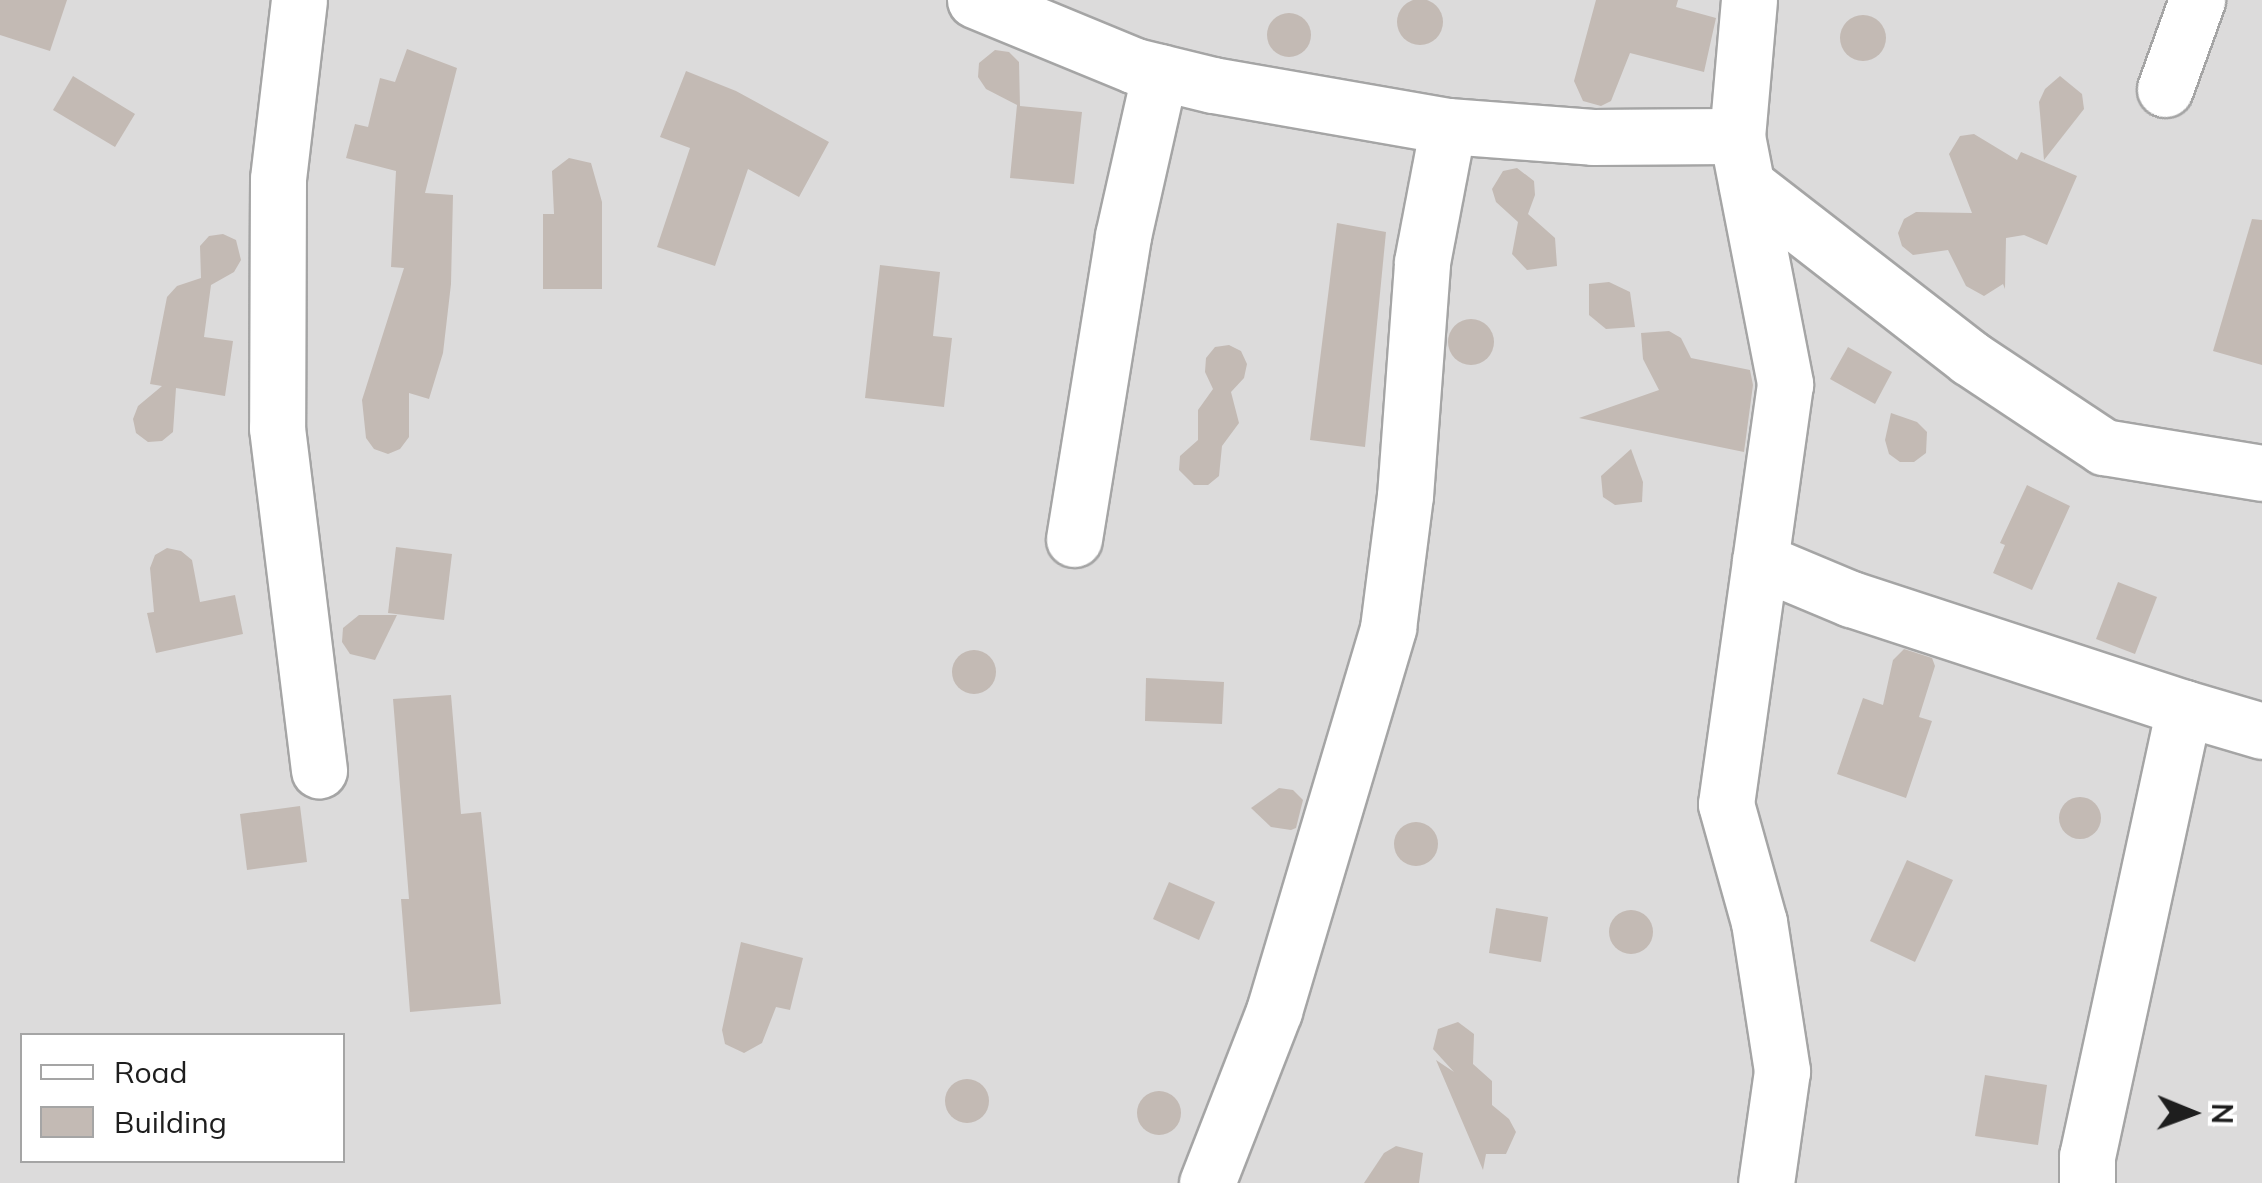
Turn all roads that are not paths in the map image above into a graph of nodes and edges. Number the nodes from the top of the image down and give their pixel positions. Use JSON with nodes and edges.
{"nodes":[{"id":1,"x":300,"y":0,"type":"edge"},
{"id":2,"x":974,"y":0,"type":"edge"},
{"id":3,"x":1750,"y":0,"type":"edge"},
{"id":4,"x":2197,"y":0,"type":"edge"},
{"id":5,"x":1160,"y":72,"type":"junction"},
{"id":6,"x":2165,"y":89,"type":"dead end"},
{"id":7,"x":1448,"y":126,"type":"junction"},
{"id":8,"x":1742,"y":160,"type":"junction"},
{"id":9,"x":2262,"y":473,"type":"edge"},
{"id":10,"x":1074,"y":539,"type":"dead end"},
{"id":11,"x":1760,"y":562,"type":"junction"},
{"id":12,"x":2184,"y":708,"type":"junction"},
{"id":13,"x":2262,"y":731,"type":"edge"},
{"id":14,"x":319,"y":770,"type":"dead end"},
{"id":15,"x":1207,"y":1183,"type":"edge"},
{"id":16,"x":1766,"y":1183,"type":"edge"},
{"id":17,"x":2087,"y":1183,"type":"edge"}],
"edges":[{"from":1,"to":14,"type":"street"},
{"from":2,"to":5,"type":"street"},
{"from":3,"to":8,"type":"street"},
{"from":4,"to":6,"type":"street"},
{"from":5,"to":7,"type":"street"},
{"from":5,"to":10,"type":"street"},
{"from":7,"to":8,"type":"street"},
{"from":7,"to":15,"type":"street"},
{"from":8,"to":9,"type":"street"},
{"from":8,"to":11,"type":"street"},
{"from":11,"to":12,"type":"street"},
{"from":11,"to":16,"type":"street"},
{"from":12,"to":13,"type":"street"},
{"from":12,"to":17,"type":"street"}]}
